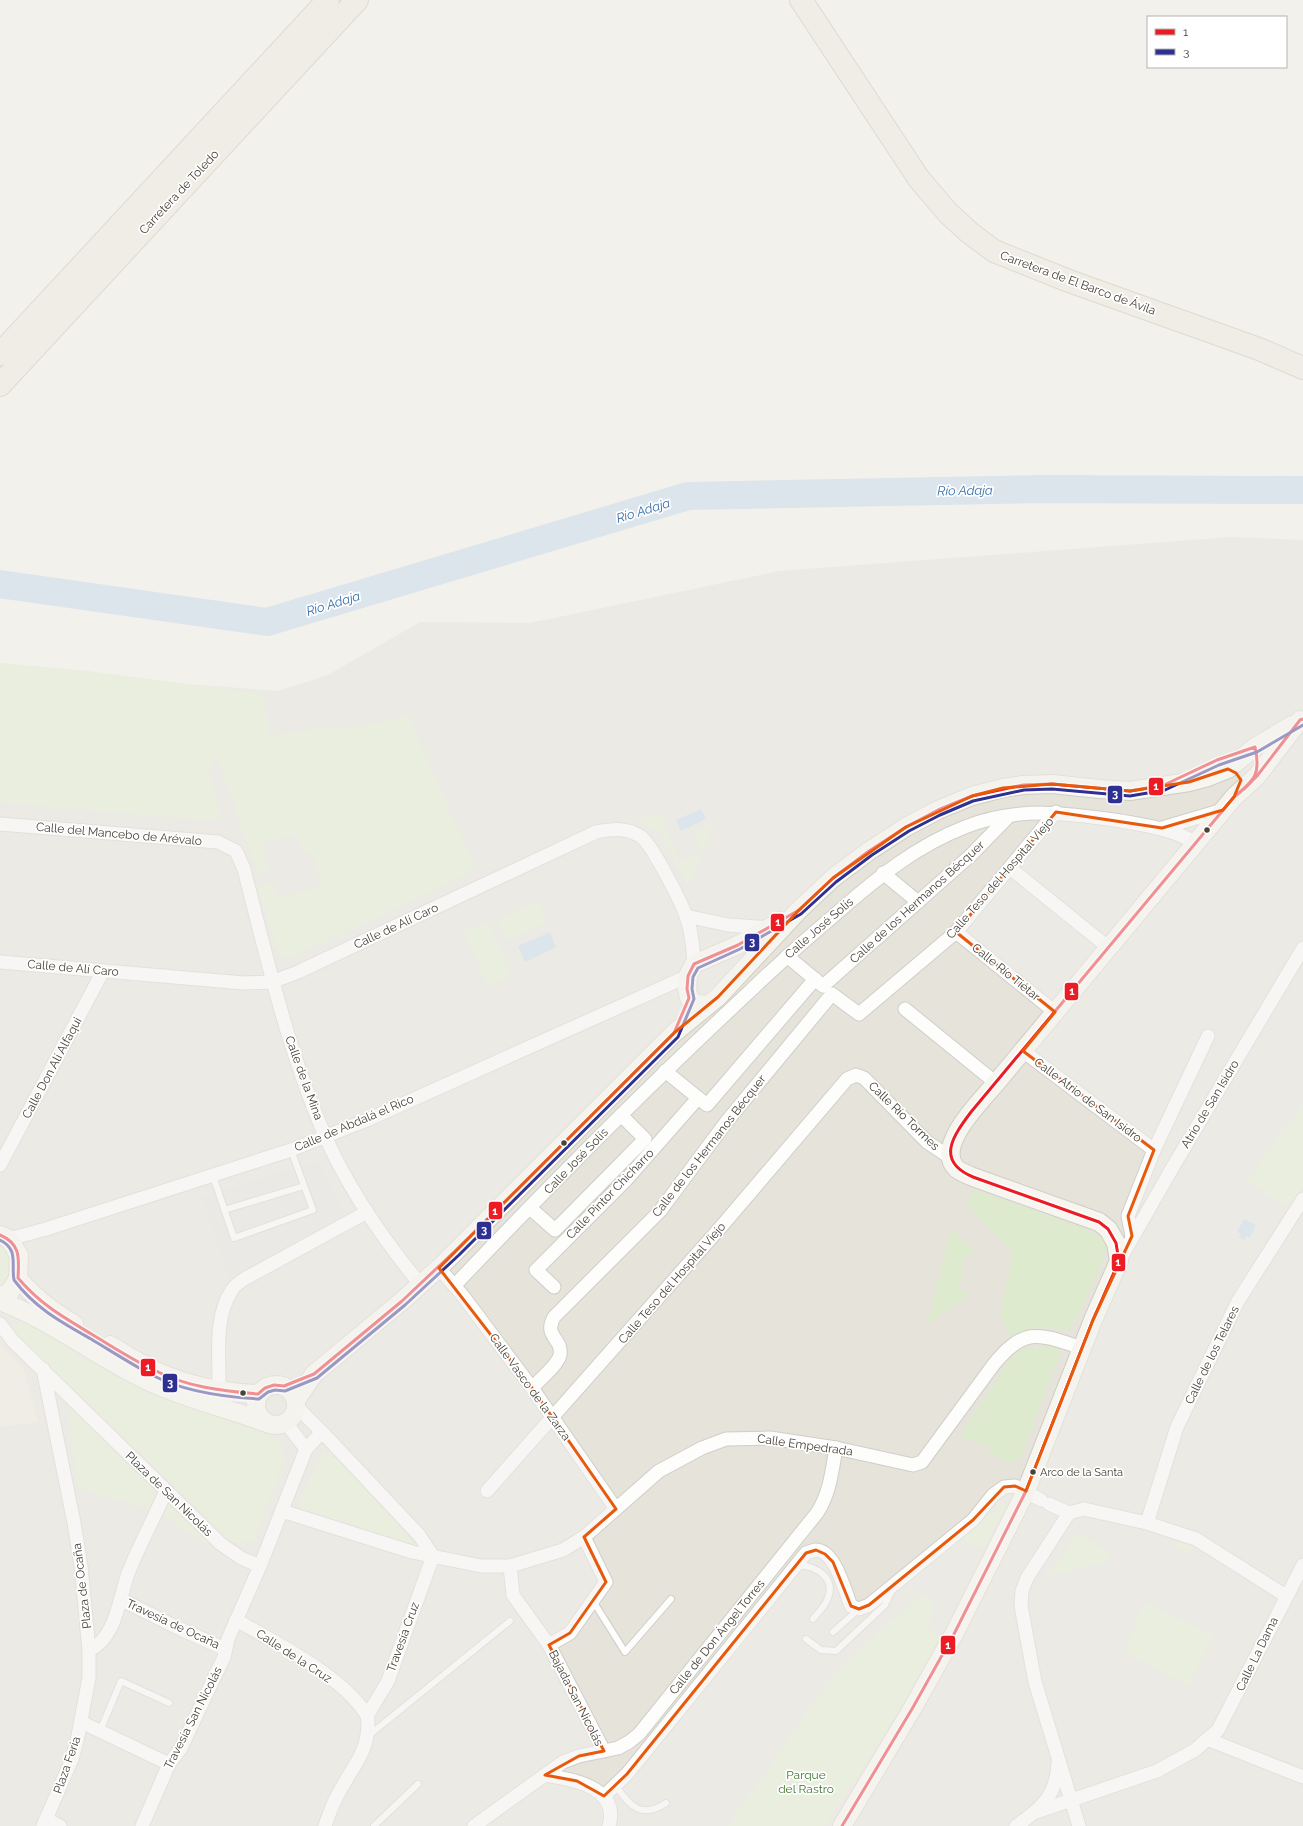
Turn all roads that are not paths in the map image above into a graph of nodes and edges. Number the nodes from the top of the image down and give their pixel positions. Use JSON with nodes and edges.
{"nodes":[{"id":1,"x":328,"y":0,"type":"edge"},
{"id":2,"x":357,"y":0,"type":"edge"},
{"id":3,"x":801,"y":0,"type":"edge"},
{"id":4,"x":0,"y":354,"type":"edge"},
{"id":5,"x":1303,"y":368,"type":"edge"},
{"id":6,"x":0,"y":385,"type":"edge"},
{"id":7,"x":1302,"y":720,"type":"edge"},
{"id":8,"x":1255,"y":747,"type":"junction"},
{"id":9,"x":1242,"y":775,"type":"junction"},
{"id":10,"x":1164,"y":785,"type":"junction"},
{"id":11,"x":1228,"y":804,"type":"junction"},
{"id":12,"x":1056,"y":812,"type":"junction"},
{"id":13,"x":1008,"y":816,"type":"junction"},
{"id":14,"x":0,"y":824,"type":"edge"},
{"id":15,"x":1162,"y":828,"type":"junction"},
{"id":16,"x":1196,"y":843,"type":"junction"},
{"id":17,"x":236,"y":851,"type":"joint"},
{"id":18,"x":1010,"y":868,"type":"junction"},
{"id":19,"x":883,"y":873,"type":"junction"},
{"id":20,"x":918,"y":902,"type":"junction"},
{"id":21,"x":799,"y":910,"type":"junction"},
{"id":22,"x":686,"y":916,"type":"junction"},
{"id":23,"x":770,"y":928,"type":"junction"},
{"id":24,"x":956,"y":932,"type":"junction"},
{"id":25,"x":1109,"y":948,"type":"junction"},
{"id":26,"x":1303,"y":948,"type":"edge"},
{"id":27,"x":721,"y":952,"type":"junction"},
{"id":28,"x":787,"y":956,"type":"junction"},
{"id":29,"x":0,"y":962,"type":"edge"},
{"id":30,"x":691,"y":970,"type":"junction"},
{"id":31,"x":103,"y":971,"type":"junction"},
{"id":32,"x":739,"y":974,"type":"junction"},
{"id":33,"x":272,"y":982,"type":"junction"},
{"id":34,"x":823,"y":986,"type":"junction"},
{"id":35,"x":689,"y":998,"type":"junction"},
{"id":36,"x":708,"y":1005,"type":"junction"},
{"id":37,"x":905,"y":1009,"type":"dead end"},
{"id":38,"x":1055,"y":1012,"type":"junction"},
{"id":39,"x":674,"y":1033,"type":"junction"},
{"id":40,"x":1208,"y":1036,"type":"dead end"},
{"id":41,"x":1023,"y":1051,"type":"junction"},
{"id":42,"x":665,"y":1071,"type":"junction"},
{"id":43,"x":856,"y":1075,"type":"joint"},
{"id":44,"x":996,"y":1083,"type":"junction"},
{"id":45,"x":703,"y":1102,"type":"junction"},
{"id":46,"x":621,"y":1115,"type":"junction"},
{"id":47,"x":325,"y":1136,"type":"junction"},
{"id":48,"x":291,"y":1150,"type":"junction"},
{"id":49,"x":1154,"y":1150,"type":"junction"},
{"id":50,"x":951,"y":1158,"type":"junction"},
{"id":51,"x":0,"y":1164,"type":"edge"},
{"id":52,"x":212,"y":1176,"type":"junction"},
{"id":53,"x":304,"y":1186,"type":"junction"},
{"id":54,"x":1301,"y":1204,"type":"edge"},
{"id":55,"x":530,"y":1208,"type":"junction"},
{"id":56,"x":224,"y":1210,"type":"junction"},
{"id":57,"x":367,"y":1212,"type":"junction"},
{"id":58,"x":1132,"y":1236,"type":"junction"},
{"id":59,"x":5,"y":1237,"type":"edge"},
{"id":60,"x":1119,"y":1261,"type":"junction"},
{"id":61,"x":439,"y":1268,"type":"junction"},
{"id":62,"x":18,"y":1278,"type":"junction"},
{"id":63,"x":420,"y":1284,"type":"junction"},
{"id":64,"x":455,"y":1285,"type":"junction"},
{"id":65,"x":554,"y":1287,"type":"dead end"},
{"id":66,"x":0,"y":1296,"type":"edge"},
{"id":67,"x":0,"y":1301,"type":"edge"},
{"id":68,"x":0,"y":1324,"type":"edge"},
{"id":69,"x":1082,"y":1348,"type":"junction"},
{"id":70,"x":42,"y":1369,"type":"junction"},
{"id":71,"x":314,"y":1374,"type":"junction"},
{"id":72,"x":284,"y":1386,"type":"junction"},
{"id":73,"x":532,"y":1388,"type":"junction"},
{"id":74,"x":219,"y":1391,"type":"junction"},
{"id":75,"x":258,"y":1394,"type":"junction"},
{"id":76,"x":296,"y":1403,"type":"junction"},
{"id":77,"x":554,"y":1418,"type":"junction"},
{"id":78,"x":264,"y":1422,"type":"junction"},
{"id":79,"x":286,"y":1423,"type":"junction"},
{"id":80,"x":322,"y":1432,"type":"junction"},
{"id":81,"x":836,"y":1448,"type":"junction"},
{"id":82,"x":306,"y":1449,"type":"junction"},
{"id":83,"x":166,"y":1491,"type":"junction"},
{"id":84,"x":487,"y":1491,"type":"dead end"},
{"id":85,"x":1026,"y":1491,"type":"junction"},
{"id":86,"x":616,"y":1509,"type":"junction"},
{"id":87,"x":282,"y":1511,"type":"junction"},
{"id":88,"x":1069,"y":1513,"type":"junction"},
{"id":89,"x":1147,"y":1523,"type":"junction"},
{"id":90,"x":584,"y":1537,"type":"junction"},
{"id":91,"x":433,"y":1556,"type":"junction"},
{"id":92,"x":1303,"y":1564,"type":"edge"},
{"id":93,"x":795,"y":1565,"type":"junction"},
{"id":94,"x":260,"y":1566,"type":"junction"},
{"id":95,"x":510,"y":1566,"type":"junction"},
{"id":96,"x":896,"y":1584,"type":"junction"},
{"id":97,"x":1286,"y":1596,"type":"junction"},
{"id":98,"x":671,"y":1599,"type":"dead end"},
{"id":99,"x":122,"y":1600,"type":"junction"},
{"id":100,"x":592,"y":1601,"type":"junction"},
{"id":101,"x":859,"y":1609,"type":"junction"},
{"id":102,"x":813,"y":1619,"type":"dead end"},
{"id":103,"x":236,"y":1620,"type":"junction"},
{"id":104,"x":510,"y":1621,"type":"dead end"},
{"id":105,"x":833,"y":1632,"type":"dead end"},
{"id":106,"x":806,"y":1639,"type":"dead end"},
{"id":107,"x":549,"y":1645,"type":"junction"},
{"id":108,"x":225,"y":1649,"type":"junction"},
{"id":109,"x":89,"y":1650,"type":"junction"},
{"id":110,"x":169,"y":1703,"type":"dead end"},
{"id":111,"x":367,"y":1716,"type":"junction"},
{"id":112,"x":81,"y":1722,"type":"junction"},
{"id":113,"x":100,"y":1731,"type":"junction"},
{"id":114,"x":367,"y":1736,"type":"junction"},
{"id":115,"x":1207,"y":1739,"type":"junction"},
{"id":116,"x":604,"y":1751,"type":"junction"},
{"id":117,"x":1058,"y":1757,"type":"junction"},
{"id":118,"x":169,"y":1764,"type":"junction"},
{"id":119,"x":544,"y":1775,"type":"junction"},
{"id":120,"x":1303,"y":1777,"type":"edge"},
{"id":121,"x":418,"y":1784,"type":"dead end"},
{"id":122,"x":616,"y":1786,"type":"junction"},
{"id":123,"x":604,"y":1796,"type":"junction"},
{"id":124,"x":1074,"y":1800,"type":"junction"},
{"id":125,"x":666,"y":1803,"type":"dead end"},
{"id":126,"x":1036,"y":1812,"type":"junction"},
{"id":127,"x":44,"y":1822,"type":"edge"},
{"id":128,"x":60,"y":1826,"type":"edge"},
{"id":129,"x":142,"y":1826,"type":"edge"},
{"id":130,"x":324,"y":1826,"type":"edge"},
{"id":131,"x":374,"y":1826,"type":"edge"},
{"id":132,"x":474,"y":1826,"type":"edge"},
{"id":133,"x":610,"y":1826,"type":"edge"},
{"id":134,"x":842,"y":1826,"type":"edge"},
{"id":135,"x":1016,"y":1826,"type":"edge"},
{"id":136,"x":1079,"y":1826,"type":"edge"}],
"edges":[{"from":1,"to":4,"type":"highway","name":"Carretera de Toledo"},
{"from":2,"to":6,"type":"highway","name":"Carretera de Toledo"},
{"from":3,"to":5,"type":"highway","name":"Carretera de El Barco de Ávila"},
{"from":7,"to":8,"type":"main road"},
{"from":7,"to":9,"type":"main road"},
{"from":8,"to":9,"type":"main road"},
{"from":8,"to":10,"type":"main road"},
{"from":9,"to":10,"type":"main road"},
{"from":9,"to":11,"type":"main road"},
{"from":10,"to":21,"type":"main road"},
{"from":11,"to":15,"type":"street"},
{"from":11,"to":16,"type":"main road"},
{"from":12,"to":13,"type":"street","name":"Calle José Solís"},
{"from":12,"to":15,"type":"street","name":"Calle José Solís"},
{"from":12,"to":18,"type":"street","name":"Calle Teso del Hospital Viejo"},
{"from":13,"to":19,"type":"street","name":"Calle José Solís"},
{"from":13,"to":20,"type":"street","name":"Calle de los Hermanos Bécquer"},
{"from":14,"to":17,"type":"street","name":"Calle del Mancebo de Arévalo"},
{"from":15,"to":16,"type":"street","name":"Calle José Solís"},
{"from":16,"to":25,"type":"main road"},
{"from":17,"to":33,"type":"street","name":"Calle de la Mina"},
{"from":18,"to":24,"type":"street","name":"Calle Teso del Hospital Viejo"},
{"from":18,"to":25,"type":"street"},
{"from":19,"to":20,"type":"street"},
{"from":19,"to":28,"type":"street","name":"Calle José Solís"},
{"from":20,"to":34,"type":"street","name":"Calle de los Hermanos Bécquer"},
{"from":21,"to":23,"type":"main road"},
{"from":21,"to":32,"type":"main road"},
{"from":22,"to":23,"type":"street"},
{"from":22,"to":30,"type":"street","name":"Calle de Alí Caro"},
{"from":22,"to":33,"type":"street","name":"Calle de Alí Caro"},
{"from":23,"to":27,"type":"main road"},
{"from":24,"to":34,"type":"street","name":"Calle Teso del Hospital Viejo"},
{"from":24,"to":38,"type":"street","name":"Calle Río Tiétar"},
{"from":25,"to":38,"type":"main road"},
{"from":26,"to":58,"type":"street","name":"Atrio de San Isidro"},
{"from":27,"to":30,"type":"main road"},
{"from":27,"to":32,"type":"main road"},
{"from":28,"to":34,"type":"street","name":"Calle Teso del Hospital Viejo"},
{"from":28,"to":42,"type":"street","name":"Calle José Solís"},
{"from":29,"to":31,"type":"street","name":"Calle de Alí Caro"},
{"from":30,"to":35,"type":"main road"},
{"from":30,"to":47,"type":"street","name":"Calle de Abdalá el Rico"},
{"from":31,"to":33,"type":"street","name":"Calle de Alí Caro"},
{"from":31,"to":51,"type":"street","name":"Calle Don Alí Alfaqui"},
{"from":32,"to":36,"type":"main road"},
{"from":33,"to":47,"type":"street","name":"Calle de la Mina"},
{"from":34,"to":45,"type":"street","name":"Calle Pintor Chicharro"},
{"from":34,"to":73,"type":"street","name":"Calle de los Hermanos Bécquer"},
{"from":35,"to":36,"type":"main road"},
{"from":35,"to":39,"type":"main road"},
{"from":36,"to":39,"type":"main road"},
{"from":37,"to":44,"type":"street"},
{"from":38,"to":41,"type":"main road"},
{"from":39,"to":61,"type":"main road"},
{"from":40,"to":49,"type":"street","name":"Calle Atrio de San Isidro"},
{"from":41,"to":44,"type":"main road"},
{"from":41,"to":49,"type":"street","name":"Calle Atrio de San Isidro"},
{"from":42,"to":45,"type":"street"},
{"from":42,"to":46,"type":"street","name":"Calle José Solís"},
{"from":43,"to":50,"type":"street","name":"Calle Río Tormes"},
{"from":43,"to":77,"type":"street","name":"Calle Teso del Hospital Viejo"},
{"from":44,"to":50,"type":"main road"},
{"from":45,"to":65,"type":"street","name":"Calle Pintor Chicharro"},
{"from":46,"to":55,"type":"street","name":"Calle José Solís"},
{"from":46,"to":55,"type":"street"},
{"from":47,"to":48,"type":"street","name":"Calle de Abdalá el Rico"},
{"from":47,"to":57,"type":"street","name":"Calle de la Mina"},
{"from":48,"to":52,"type":"street","name":"Calle de Abdalá el Rico"},
{"from":48,"to":53,"type":"lane"},
{"from":49,"to":58,"type":"street","name":"Calle Atrio de San Isidro"},
{"from":50,"to":60,"type":"main road"},
{"from":52,"to":56,"type":"lane"},
{"from":52,"to":59,"type":"street","name":"Calle de Abdalá el Rico"},
{"from":53,"to":56,"type":"lane"},
{"from":53,"to":56,"type":"lane"},
{"from":54,"to":89,"type":"street","name":"Calle de los Telares"},
{"from":55,"to":64,"type":"street","name":"Calle José Solís"},
{"from":57,"to":63,"type":"street","name":"Calle de la Mina"},
{"from":57,"to":74,"type":"street"},
{"from":58,"to":60,"type":"street","name":"Atrio de San Isidro"},
{"from":59,"to":62,"type":"main road"},
{"from":60,"to":69,"type":"main road"},
{"from":61,"to":63,"type":"main road"},
{"from":61,"to":64,"type":"street","name":"Calle Vasco de la Zarza"},
{"from":62,"to":66,"type":"main road"},
{"from":62,"to":74,"type":"main road"},
{"from":63,"to":71,"type":"main road"},
{"from":64,"to":73,"type":"street","name":"Calle Vasco de la Zarza"},
{"from":67,"to":78,"type":"main road"},
{"from":68,"to":70,"type":"street","name":"Plaza de San Nicolás"},
{"from":69,"to":81,"type":"street","name":"Calle Empedrada"},
{"from":69,"to":85,"type":"main road"},
{"from":70,"to":83,"type":"street","name":"Plaza de San Nicolás"},
{"from":70,"to":109,"type":"street","name":"Plaza de Ocaña"},
{"from":71,"to":72,"type":"main road"},
{"from":71,"to":76,"type":"main road"},
{"from":72,"to":75,"type":"main road"},
{"from":72,"to":76,"type":"main road"},
{"from":73,"to":77,"type":"street","name":"Calle Vasco de la Zarza"},
{"from":74,"to":75,"type":"main road"},
{"from":75,"to":78,"type":"main road"},
{"from":76,"to":79,"type":"main road"},
{"from":76,"to":80,"type":"street"},
{"from":77,"to":84,"type":"street","name":"Calle Teso del Hospital Viejo"},
{"from":77,"to":86,"type":"street","name":"Calle Vasco de la Zarza"},
{"from":78,"to":79,"type":"main road"},
{"from":79,"to":82,"type":"street"},
{"from":80,"to":82,"type":"street"},
{"from":80,"to":91,"type":"street"},
{"from":81,"to":86,"type":"street","name":"Calle Empedrada"},
{"from":81,"to":116,"type":"street","name":"Calle de Don Ángel Torres"},
{"from":82,"to":87,"type":"street"},
{"from":83,"to":94,"type":"street","name":"Plaza de San Nicolás"},
{"from":83,"to":99,"type":"street","name":"Plaza de Ocaña"},
{"from":85,"to":88,"type":"street"},
{"from":85,"to":96,"type":"street"},
{"from":85,"to":134,"type":"main road"},
{"from":86,"to":90,"type":"street","name":"Calle Empedrada"},
{"from":87,"to":91,"type":"street"},
{"from":87,"to":94,"type":"street"},
{"from":88,"to":89,"type":"street"},
{"from":88,"to":117,"type":"street"},
{"from":89,"to":97,"type":"street"},
{"from":90,"to":95,"type":"street","name":"Calle Empedrada"},
{"from":90,"to":100,"type":"street","name":"Bajada San Nicolás"},
{"from":91,"to":95,"type":"street","name":"Calle Empedrada"},
{"from":91,"to":111,"type":"street","name":"Travesía Cruz"},
{"from":92,"to":97,"type":"street","name":"Calle La Dama"},
{"from":93,"to":101,"type":"street","name":"Calle de Don Ángel Torres"},
{"from":93,"to":102,"type":"lane"},
{"from":93,"to":122,"type":"street","name":"Calle de Don Ángel Torres"},
{"from":94,"to":103,"type":"street","name":"Travesía San Nicolás"},
{"from":95,"to":107,"type":"street","name":"Bajada San Nicolás"},
{"from":96,"to":101,"type":"street"},
{"from":96,"to":106,"type":"lane"},
{"from":97,"to":115,"type":"street","name":"Calle La Dama"},
{"from":98,"to":100,"type":"lane"},
{"from":99,"to":108,"type":"street","name":"Travesía de Ocaña"},
{"from":99,"to":109,"type":"street","name":"Plaza de Ocaña"},
{"from":100,"to":107,"type":"street","name":"Bajada San Nicolás"},
{"from":101,"to":105,"type":"lane"},
{"from":103,"to":108,"type":"street","name":"Travesía San Nicolás"},
{"from":103,"to":111,"type":"street","name":"Calle de la Cruz"},
{"from":104,"to":114,"type":"lane"},
{"from":107,"to":116,"type":"street","name":"Bajada San Nicolás"},
{"from":108,"to":118,"type":"street","name":"Travesía San Nicolás"},
{"from":109,"to":112,"type":"street","name":"Plaza de Ocaña"},
{"from":110,"to":113,"type":"lane"},
{"from":111,"to":114,"type":"street"},
{"from":112,"to":113,"type":"street","name":"Plaza Feria"},
{"from":112,"to":127,"type":"street","name":"Plaza Feria"},
{"from":113,"to":118,"type":"street","name":"Plaza Feria"},
{"from":114,"to":130,"type":"street"},
{"from":115,"to":120,"type":"street"},
{"from":115,"to":124,"type":"street","name":"Calle La Dama"},
{"from":116,"to":119,"type":"street","name":"Calle de Don Ángel Torres"},
{"from":117,"to":124,"type":"street"},
{"from":117,"to":126,"type":"street"},
{"from":118,"to":129,"type":"street","name":"Travesía San Nicolás"},
{"from":119,"to":123,"type":"street"},
{"from":119,"to":132,"type":"street","name":"Calle de Don Ángel Torres"},
{"from":121,"to":131,"type":"lane"},
{"from":122,"to":123,"type":"street","name":"Calle de Don Ángel Torres"},
{"from":122,"to":125,"type":"lane"},
{"from":123,"to":133,"type":"street"},
{"from":124,"to":126,"type":"street","name":"Calle La Dama"},
{"from":124,"to":136,"type":"street"},
{"from":126,"to":135,"type":"street"},
{"from":127,"to":128,"type":"street"}]}
